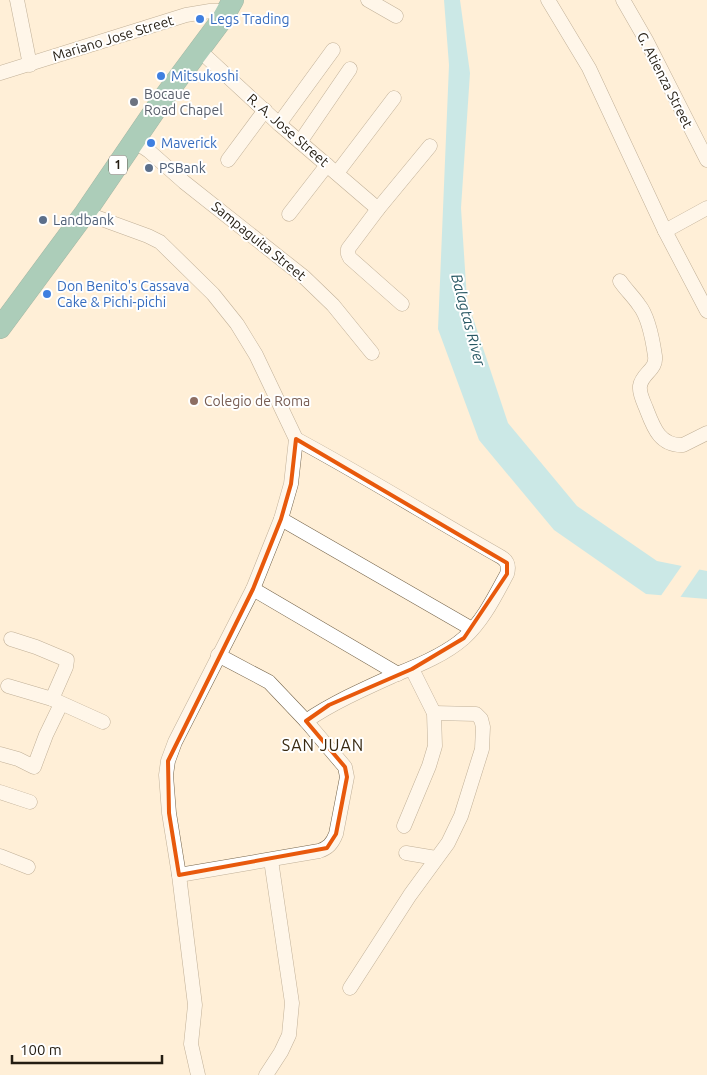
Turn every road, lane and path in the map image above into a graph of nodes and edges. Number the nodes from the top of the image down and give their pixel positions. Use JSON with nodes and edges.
{"nodes":[{"id":1,"x":18,"y":0,"type":"edge"},
{"id":2,"x":368,"y":0,"type":"edge"},
{"id":3,"x":548,"y":0,"type":"edge"},
{"id":4,"x":623,"y":0,"type":"edge"},
{"id":5,"x":230,"y":6,"type":"edge"},
{"id":6,"x":396,"y":16,"type":"dead end"},
{"id":7,"x":199,"y":50,"type":"junction"},
{"id":8,"x":333,"y":50,"type":"dead end"},
{"id":9,"x":30,"y":65,"type":"junction"},
{"id":10,"x":350,"y":69,"type":"dead end"},
{"id":11,"x":0,"y":73,"type":"edge"},
{"id":12,"x":394,"y":98,"type":"dead end"},
{"id":13,"x":265,"y":110,"type":"junction"},
{"id":14,"x":279,"y":124,"type":"junction"},
{"id":15,"x":134,"y":141,"type":"junction"},
{"id":16,"x":300,"y":142,"type":"junction"},
{"id":17,"x":430,"y":146,"type":"dead end"},
{"id":18,"x":228,"y":160,"type":"dead end"},
{"id":19,"x":707,"y":160,"type":"edge"},
{"id":20,"x":332,"y":169,"type":"junction"},
{"id":21,"x":707,"y":208,"type":"edge"},
{"id":22,"x":378,"y":209,"type":"junction"},
{"id":23,"x":85,"y":213,"type":"junction"},
{"id":24,"x":289,"y":214,"type":"dead end"},
{"id":25,"x":665,"y":232,"type":"junction"},
{"id":26,"x":620,"y":281,"type":"dead end"},
{"id":27,"x":402,"y":304,"type":"dead end"},
{"id":28,"x":707,"y":312,"type":"edge"},
{"id":29,"x":0,"y":328,"type":"edge"},
{"id":30,"x":372,"y":353,"type":"dead end"},
{"id":31,"x":707,"y":433,"type":"edge"},
{"id":32,"x":296,"y":439,"type":"junction"},
{"id":33,"x":281,"y":519,"type":"junction"},
{"id":34,"x":253,"y":589,"type":"junction"},
{"id":35,"x":472,"y":629,"type":"junction"},
{"id":36,"x":11,"y":639,"type":"dead end"},
{"id":37,"x":218,"y":655,"type":"junction"},
{"id":38,"x":412,"y":669,"type":"junction"},
{"id":39,"x":398,"y":674,"type":"junction"},
{"id":40,"x":8,"y":686,"type":"dead end"},
{"id":41,"x":56,"y":701,"type":"junction"},
{"id":42,"x":434,"y":713,"type":"junction"},
{"id":43,"x":306,"y":721,"type":"junction"},
{"id":44,"x":103,"y":722,"type":"dead end"},
{"id":45,"x":0,"y":754,"type":"edge"},
{"id":46,"x":0,"y":792,"type":"edge"},
{"id":47,"x":30,"y":802,"type":"dead end"},
{"id":48,"x":404,"y":826,"type":"dead end"},
{"id":49,"x":406,"y":853,"type":"dead end"},
{"id":50,"x":0,"y":856,"type":"edge"},
{"id":51,"x":436,"y":858,"type":"junction"},
{"id":52,"x":271,"y":860,"type":"junction"},
{"id":53,"x":28,"y":867,"type":"dead end"},
{"id":54,"x":179,"y":875,"type":"junction"},
{"id":55,"x":350,"y":988,"type":"dead end"},
{"id":56,"x":198,"y":1075,"type":"edge"},
{"id":57,"x":266,"y":1075,"type":"edge"}],
"edges":[{"from":1,"to":9,"type":"street"},
{"from":2,"to":6,"type":"street"},
{"from":3,"to":25,"type":"street"},
{"from":4,"to":19,"type":"street","name":"G. Atienza Street"},
{"from":5,"to":7,"type":"highway","number":"1"},
{"from":5,"to":9,"type":"street","name":"Mariano Jose Street"},
{"from":7,"to":13,"type":"street","name":"R. A. Jose Street"},
{"from":7,"to":15,"type":"highway","number":"1"},
{"from":8,"to":14,"type":"street"},
{"from":9,"to":11,"type":"street","name":"Mariano Jose Street"},
{"from":10,"to":16,"type":"street"},
{"from":12,"to":20,"type":"street"},
{"from":13,"to":14,"type":"street","name":"R. A. Jose Street"},
{"from":13,"to":18,"type":"street"},
{"from":14,"to":16,"type":"street","name":"R. A. Jose Street"},
{"from":15,"to":23,"type":"highway","number":"1"},
{"from":15,"to":30,"type":"street","name":"Sampaguita Street"},
{"from":16,"to":20,"type":"street","name":"R. A. Jose Street"},
{"from":17,"to":22,"type":"street"},
{"from":20,"to":22,"type":"street","name":"R. A. Jose Street"},
{"from":20,"to":24,"type":"street"},
{"from":21,"to":25,"type":"street"},
{"from":22,"to":27,"type":"street"},
{"from":23,"to":29,"type":"highway","number":"1"},
{"from":23,"to":32,"type":"street"},
{"from":25,"to":28,"type":"street"},
{"from":26,"to":31,"type":"street"},
{"from":32,"to":33,"type":"street"},
{"from":32,"to":35,"type":"street"},
{"from":33,"to":34,"type":"street"},
{"from":33,"to":35,"type":"street"},
{"from":34,"to":37,"type":"street"},
{"from":34,"to":39,"type":"street"},
{"from":35,"to":38,"type":"street"},
{"from":36,"to":41,"type":"street"},
{"from":37,"to":43,"type":"street"},
{"from":37,"to":54,"type":"street"},
{"from":38,"to":39,"type":"street"},
{"from":38,"to":42,"type":"street"},
{"from":39,"to":43,"type":"street"},
{"from":40,"to":41,"type":"street"},
{"from":41,"to":44,"type":"street"},
{"from":41,"to":45,"type":"street"},
{"from":42,"to":48,"type":"street"},
{"from":42,"to":51,"type":"street"},
{"from":43,"to":52,"type":"street"},
{"from":46,"to":47,"type":"street"},
{"from":49,"to":51,"type":"street"},
{"from":50,"to":53,"type":"street"},
{"from":51,"to":55,"type":"street"},
{"from":52,"to":54,"type":"street"},
{"from":52,"to":57,"type":"street"},
{"from":54,"to":56,"type":"street"}]}
